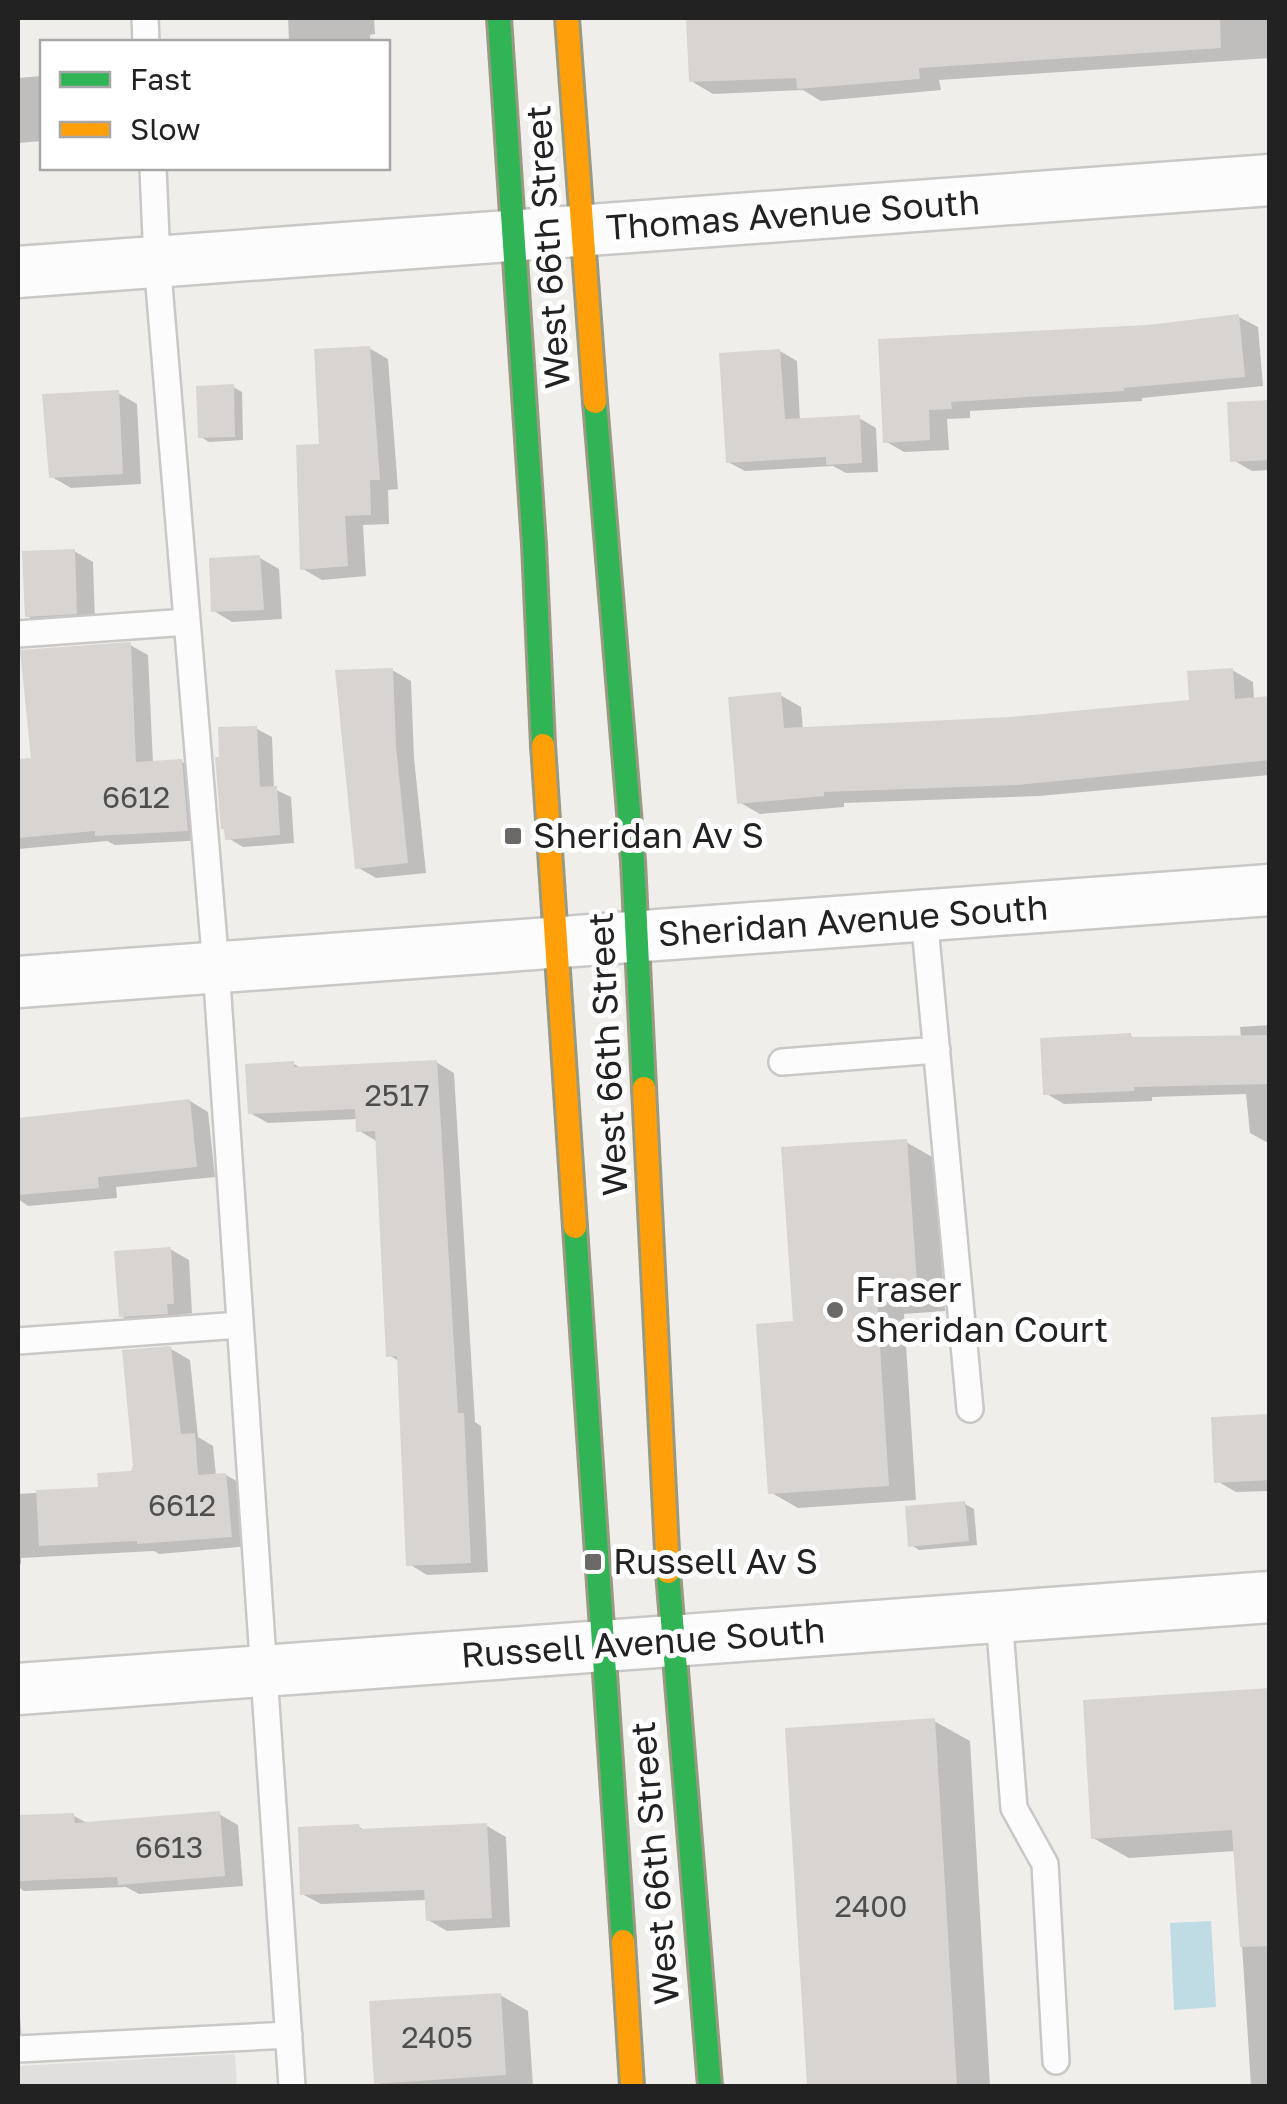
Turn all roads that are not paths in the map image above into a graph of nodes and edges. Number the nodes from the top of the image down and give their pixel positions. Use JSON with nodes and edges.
{"nodes":[{"id":1,"x":499,"y":18,"type":"edge"},
{"id":2,"x":567,"y":18,"type":"edge"},
{"id":3,"x":153,"y":170,"type":"edge"},
{"id":4,"x":1270,"y":180,"type":"edge"},
{"id":5,"x":581,"y":230,"type":"junction"},
{"id":6,"x":514,"y":235,"type":"junction"},
{"id":7,"x":158,"y":261,"type":"junction"},
{"id":8,"x":18,"y":272,"type":"edge"},
{"id":9,"x":188,"y":622,"type":"junction"},
{"id":10,"x":18,"y":634,"type":"edge"},
{"id":11,"x":1270,"y":890,"type":"edge"},
{"id":12,"x":924,"y":916,"type":"junction"},
{"id":13,"x":637,"y":936,"type":"junction"},
{"id":14,"x":555,"y":943,"type":"junction"},
{"id":15,"x":216,"y":968,"type":"junction"},
{"id":16,"x":18,"y":982,"type":"edge"},
{"id":17,"x":937,"y":1050,"type":"junction"},
{"id":18,"x":782,"y":1062,"type":"dead end"},
{"id":19,"x":240,"y":1325,"type":"junction"},
{"id":20,"x":18,"y":1342,"type":"edge"},
{"id":21,"x":970,"y":1409,"type":"dead end"},
{"id":22,"x":1270,"y":1597,"type":"edge"},
{"id":23,"x":1000,"y":1617,"type":"junction"},
{"id":24,"x":672,"y":1640,"type":"junction"},
{"id":25,"x":605,"y":1646,"type":"junction"},
{"id":26,"x":264,"y":1670,"type":"junction"},
{"id":27,"x":18,"y":1689,"type":"edge"},
{"id":28,"x":288,"y":2035,"type":"junction"},
{"id":29,"x":18,"y":2049,"type":"edge"},
{"id":30,"x":1056,"y":2062,"type":"dead end"},
{"id":31,"x":292,"y":2086,"type":"edge"},
{"id":32,"x":632,"y":2086,"type":"edge"},
{"id":33,"x":710,"y":2086,"type":"edge"}],
"edges":[{"from":1,"to":6,"type":"main road","name":"West 66th Street"},
{"from":2,"to":5,"type":"main road","name":"West 66th Street"},
{"from":3,"to":7,"type":"lane"},
{"from":4,"to":5,"type":"street","name":"Thomas Avenue South"},
{"from":5,"to":6,"type":"street","name":"Thomas Avenue South"},
{"from":5,"to":13,"type":"main road","name":"West 66th Street"},
{"from":6,"to":7,"type":"street","name":"Thomas Avenue South"},
{"from":6,"to":14,"type":"main road","name":"West 66th Street"},
{"from":7,"to":8,"type":"street","name":"Thomas Avenue South"},
{"from":7,"to":9,"type":"lane"},
{"from":9,"to":10,"type":"lane"},
{"from":9,"to":15,"type":"lane"},
{"from":11,"to":12,"type":"street","name":"Sheridan Avenue South"},
{"from":12,"to":13,"type":"street","name":"Sheridan Avenue South"},
{"from":12,"to":17,"type":"lane"},
{"from":13,"to":14,"type":"street","name":"Sheridan Avenue South"},
{"from":13,"to":24,"type":"main road","name":"West 66th Street"},
{"from":14,"to":15,"type":"street","name":"Sheridan Avenue South"},
{"from":14,"to":25,"type":"main road","name":"West 66th Street"},
{"from":15,"to":16,"type":"street","name":"Sheridan Avenue South"},
{"from":15,"to":19,"type":"lane"},
{"from":17,"to":18,"type":"lane"},
{"from":17,"to":21,"type":"lane"},
{"from":19,"to":20,"type":"lane"},
{"from":19,"to":26,"type":"lane"},
{"from":22,"to":23,"type":"street","name":"Russell Avenue South"},
{"from":23,"to":24,"type":"street","name":"Russell Avenue South"},
{"from":23,"to":30,"type":"lane"},
{"from":24,"to":25,"type":"street","name":"Russell Avenue South"},
{"from":24,"to":33,"type":"main road","name":"West 66th Street"},
{"from":25,"to":26,"type":"street","name":"Russell Avenue South"},
{"from":25,"to":32,"type":"main road","name":"West 66th Street"},
{"from":26,"to":27,"type":"street","name":"Russell Avenue South"},
{"from":26,"to":28,"type":"lane"},
{"from":28,"to":29,"type":"lane"},
{"from":28,"to":31,"type":"lane"}]}
